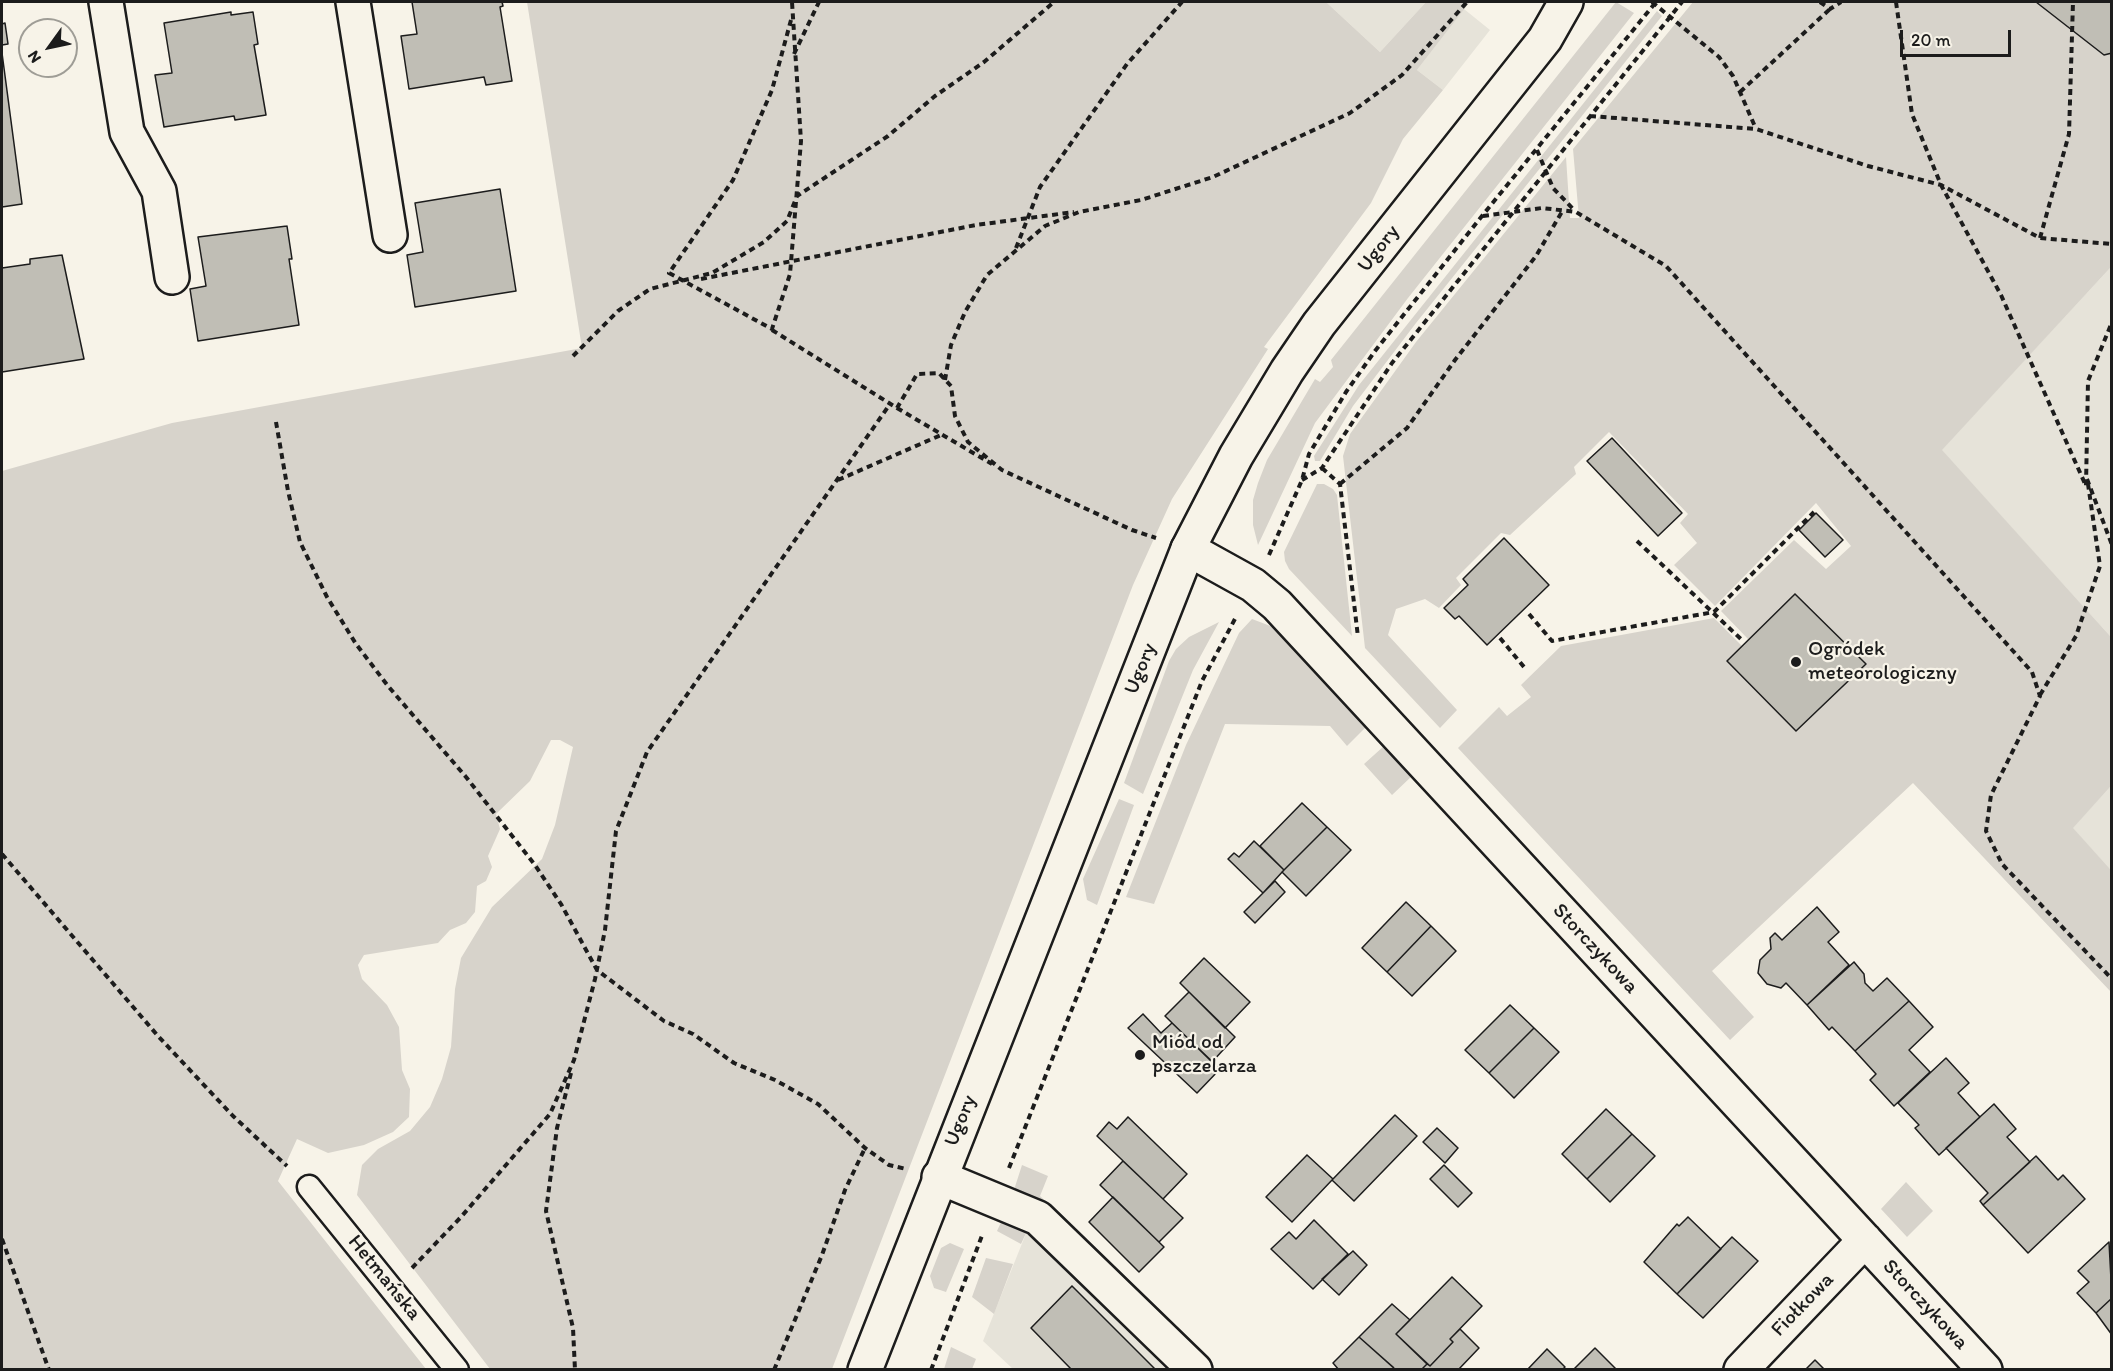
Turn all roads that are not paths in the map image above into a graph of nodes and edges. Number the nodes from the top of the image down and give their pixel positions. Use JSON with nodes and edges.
{"nodes":[{"id":1,"x":105,"y":2,"type":"edge"},
{"id":2,"x":353,"y":2,"type":"edge"},
{"id":3,"x":1566,"y":2,"type":"edge"},
{"id":4,"x":1586,"y":2,"type":"edge"},
{"id":5,"x":1545,"y":39,"type":"junction"},
{"id":6,"x":390,"y":235,"type":"dead end"},
{"id":7,"x":172,"y":277,"type":"dead end"},
{"id":8,"x":1188,"y":549,"type":"junction"},
{"id":9,"x":939,"y":1177,"type":"junction"},
{"id":10,"x":309,"y":1187,"type":"road end"},
{"id":11,"x":1865,"y":1240,"type":"junction"},
{"id":12,"x":457,"y":1370,"type":"edge"},
{"id":13,"x":865,"y":1370,"type":"edge"},
{"id":14,"x":1196,"y":1370,"type":"edge"},
{"id":15,"x":1741,"y":1370,"type":"edge"},
{"id":16,"x":1985,"y":1370,"type":"edge"}],
"edges":[{"from":1,"to":7,"type":"street"},
{"from":2,"to":6,"type":"street"},
{"from":3,"to":5,"type":"street","name":"Ugory"},
{"from":4,"to":5,"type":"street","name":"Ugory"},
{"from":5,"to":8,"type":"street","name":"Ugory"},
{"from":8,"to":9,"type":"street","name":"Ugory"},
{"from":8,"to":11,"type":"street","name":"Storczykowa"},
{"from":9,"to":13,"type":"street","name":"Ugory"},
{"from":9,"to":14,"type":"street"},
{"from":10,"to":12,"type":"lane","name":"Hetmańska"},
{"from":11,"to":15,"type":"street","name":"Fiołkowa"},
{"from":11,"to":16,"type":"street","name":"Storczykowa"}]}
